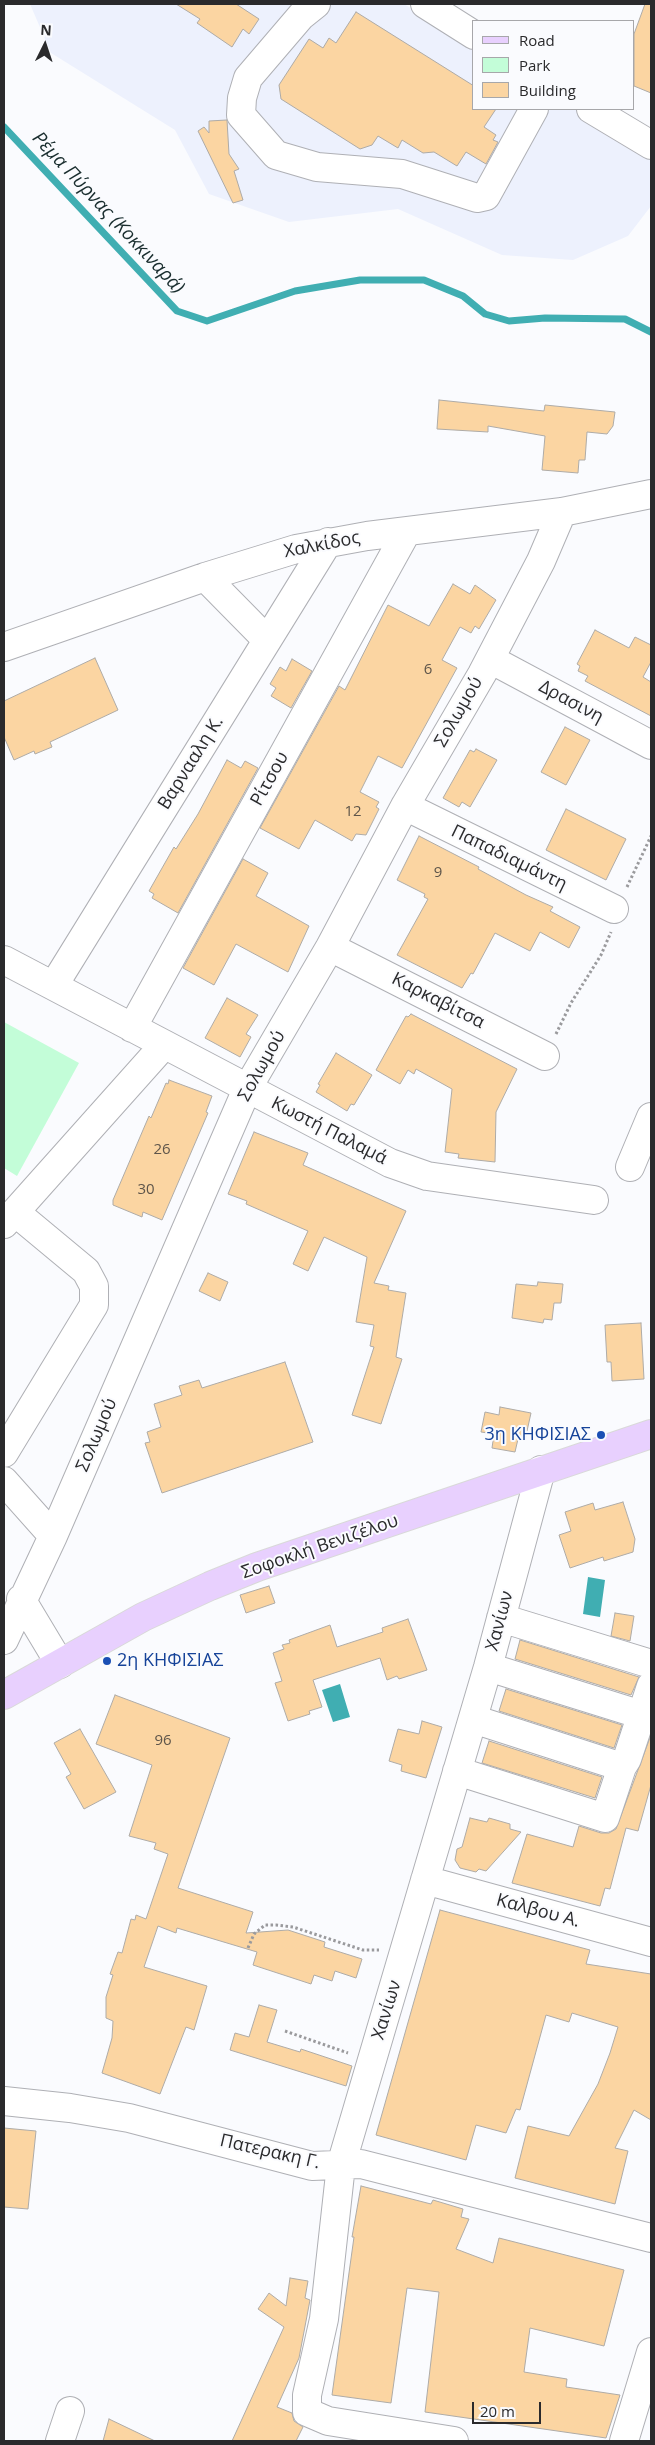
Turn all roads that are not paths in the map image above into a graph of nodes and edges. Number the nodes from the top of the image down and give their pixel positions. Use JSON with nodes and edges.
{"nodes":[{"id":1,"x":316,"y":4,"type":"edge"},
{"id":2,"x":425,"y":4,"type":"edge"},
{"id":3,"x":472,"y":34,"type":"edge"},
{"id":4,"x":533,"y":110,"type":"edge"},
{"id":5,"x":593,"y":110,"type":"edge"},
{"id":6,"x":651,"y":145,"type":"edge"},
{"id":7,"x":651,"y":494,"type":"edge"},
{"id":8,"x":562,"y":512,"type":"junction"},
{"id":9,"x":407,"y":531,"type":"junction"},
{"id":10,"x":328,"y":542,"type":"junction"},
{"id":11,"x":205,"y":577,"type":"junction"},
{"id":12,"x":267,"y":640,"type":"junction"},
{"id":13,"x":4,"y":647,"type":"edge"},
{"id":14,"x":490,"y":659,"type":"junction"},
{"id":15,"x":651,"y":745,"type":"edge"},
{"id":16,"x":405,"y":806,"type":"junction"},
{"id":17,"x":614,"y":909,"type":"road end"},
{"id":18,"x":330,"y":946,"type":"junction"},
{"id":19,"x":4,"y":960,"type":"edge"},
{"id":20,"x":54,"y":985,"type":"junction"},
{"id":21,"x":132,"y":1028,"type":"junction"},
{"id":22,"x":164,"y":1045,"type":"junction"},
{"id":23,"x":545,"y":1056,"type":"road end"},
{"id":24,"x":247,"y":1089,"type":"junction"},
{"id":25,"x":651,"y":1117,"type":"edge"},
{"id":26,"x":630,"y":1166,"type":"dead end"},
{"id":27,"x":594,"y":1200,"type":"dead end"},
{"id":28,"x":9,"y":1218,"type":"edge"},
{"id":29,"x":11,"y":1422,"type":"edge"},
{"id":30,"x":651,"y":1434,"type":"edge"},
{"id":31,"x":4,"y":1453,"type":"edge"},
{"id":32,"x":541,"y":1470,"type":"junction"},
{"id":33,"x":4,"y":1481,"type":"edge"},
{"id":34,"x":53,"y":1536,"type":"junction"},
{"id":35,"x":22,"y":1599,"type":"junction"},
{"id":36,"x":501,"y":1618,"type":"junction"},
{"id":37,"x":4,"y":1640,"type":"edge"},
{"id":38,"x":60,"y":1664,"type":"junction"},
{"id":39,"x":651,"y":1664,"type":"edge"},
{"id":40,"x":488,"y":1668,"type":"junction"},
{"id":41,"x":651,"y":1686,"type":"edge"},
{"id":42,"x":4,"y":1695,"type":"edge"},
{"id":43,"x":642,"y":1715,"type":"junction"},
{"id":44,"x":472,"y":1719,"type":"junction"},
{"id":45,"x":622,"y":1767,"type":"junction"},
{"id":46,"x":457,"y":1771,"type":"junction"},
{"id":47,"x":425,"y":1880,"type":"junction"},
{"id":48,"x":651,"y":1942,"type":"edge"},
{"id":49,"x":4,"y":2101,"type":"edge"},
{"id":50,"x":341,"y":2165,"type":"junction"},
{"id":51,"x":651,"y":2238,"type":"edge"},
{"id":52,"x":651,"y":2352,"type":"edge"},
{"id":53,"x":70,"y":2411,"type":"dead end"},
{"id":54,"x":60,"y":2441,"type":"edge"},
{"id":55,"x":454,"y":2441,"type":"edge"},
{"id":56,"x":624,"y":2441,"type":"edge"}],
"edges":[{"from":1,"to":4,"type":"street"},
{"from":2,"to":3,"type":"street"},
{"from":5,"to":6,"type":"street"},
{"from":7,"to":8,"type":"street","name":"Χαλκίδος"},
{"from":8,"to":9,"type":"street","name":"Χαλκίδος"},
{"from":8,"to":14,"type":"street","name":"Σολωμού"},
{"from":9,"to":10,"type":"street","name":"Χαλκίδος"},
{"from":9,"to":21,"type":"street","name":"Ρίτσου"},
{"from":10,"to":11,"type":"street","name":"Χαλκίδος"},
{"from":10,"to":12,"type":"street","name":"Βαρνααλη Κ."},
{"from":11,"to":12,"type":"street"},
{"from":11,"to":13,"type":"street","name":"Χαλκίδος"},
{"from":12,"to":20,"type":"street","name":"Βαρνααλη Κ."},
{"from":14,"to":15,"type":"street","name":"Δρασινη"},
{"from":14,"to":16,"type":"street","name":"Σολωμού"},
{"from":16,"to":17,"type":"street","name":"Παπαδιαμάντη"},
{"from":16,"to":18,"type":"street","name":"Σολωμού"},
{"from":18,"to":23,"type":"street","name":"Καρκαβίτσα"},
{"from":18,"to":24,"type":"street","name":"Σολωμού"},
{"from":19,"to":20,"type":"street","name":"Κωστή Παλαμά"},
{"from":20,"to":21,"type":"street","name":"Κωστή Παλαμά"},
{"from":21,"to":22,"type":"street","name":"Κωστή Παλαμά"},
{"from":22,"to":24,"type":"street","name":"Κωστή Παλαμά"},
{"from":22,"to":28,"type":"street"},
{"from":24,"to":27,"type":"street","name":"Κωστή Παλαμά"},
{"from":24,"to":34,"type":"street","name":"Σολωμού"},
{"from":25,"to":26,"type":"street"},
{"from":28,"to":29,"type":"street"},
{"from":29,"to":31,"type":"street"},
{"from":30,"to":32,"type":"main road","name":"Σοφοκλή Βενιζέλου"},
{"from":32,"to":36,"type":"street","name":"Χανίων"},
{"from":32,"to":38,"type":"main road","name":"Σοφοκλή Βενιζέλου"},
{"from":33,"to":34,"type":"street"},
{"from":34,"to":35,"type":"street","name":"Σολωμού"},
{"from":35,"to":37,"type":"street","name":"Σολωμού"},
{"from":35,"to":38,"type":"street"},
{"from":36,"to":39,"type":"street"},
{"from":36,"to":40,"type":"street","name":"Χανίων"},
{"from":38,"to":42,"type":"main road","name":"Σοφοκλή Βενιζέλου"},
{"from":40,"to":43,"type":"street"},
{"from":40,"to":44,"type":"street","name":"Χανίων"},
{"from":41,"to":43,"type":"street"},
{"from":43,"to":45,"type":"street"},
{"from":44,"to":45,"type":"street"},
{"from":44,"to":46,"type":"street","name":"Χανίων"},
{"from":45,"to":46,"type":"street"},
{"from":46,"to":47,"type":"street","name":"Χανίων"},
{"from":47,"to":48,"type":"street","name":"Καλβου Α."},
{"from":47,"to":50,"type":"street","name":"Χανίων"},
{"from":49,"to":50,"type":"street","name":"Πατερακη Γ."},
{"from":50,"to":51,"type":"street","name":"Πατερακη Γ."},
{"from":50,"to":55,"type":"street","name":"Χανίων"},
{"from":52,"to":56,"type":"street"},
{"from":53,"to":54,"type":"street"}]}
